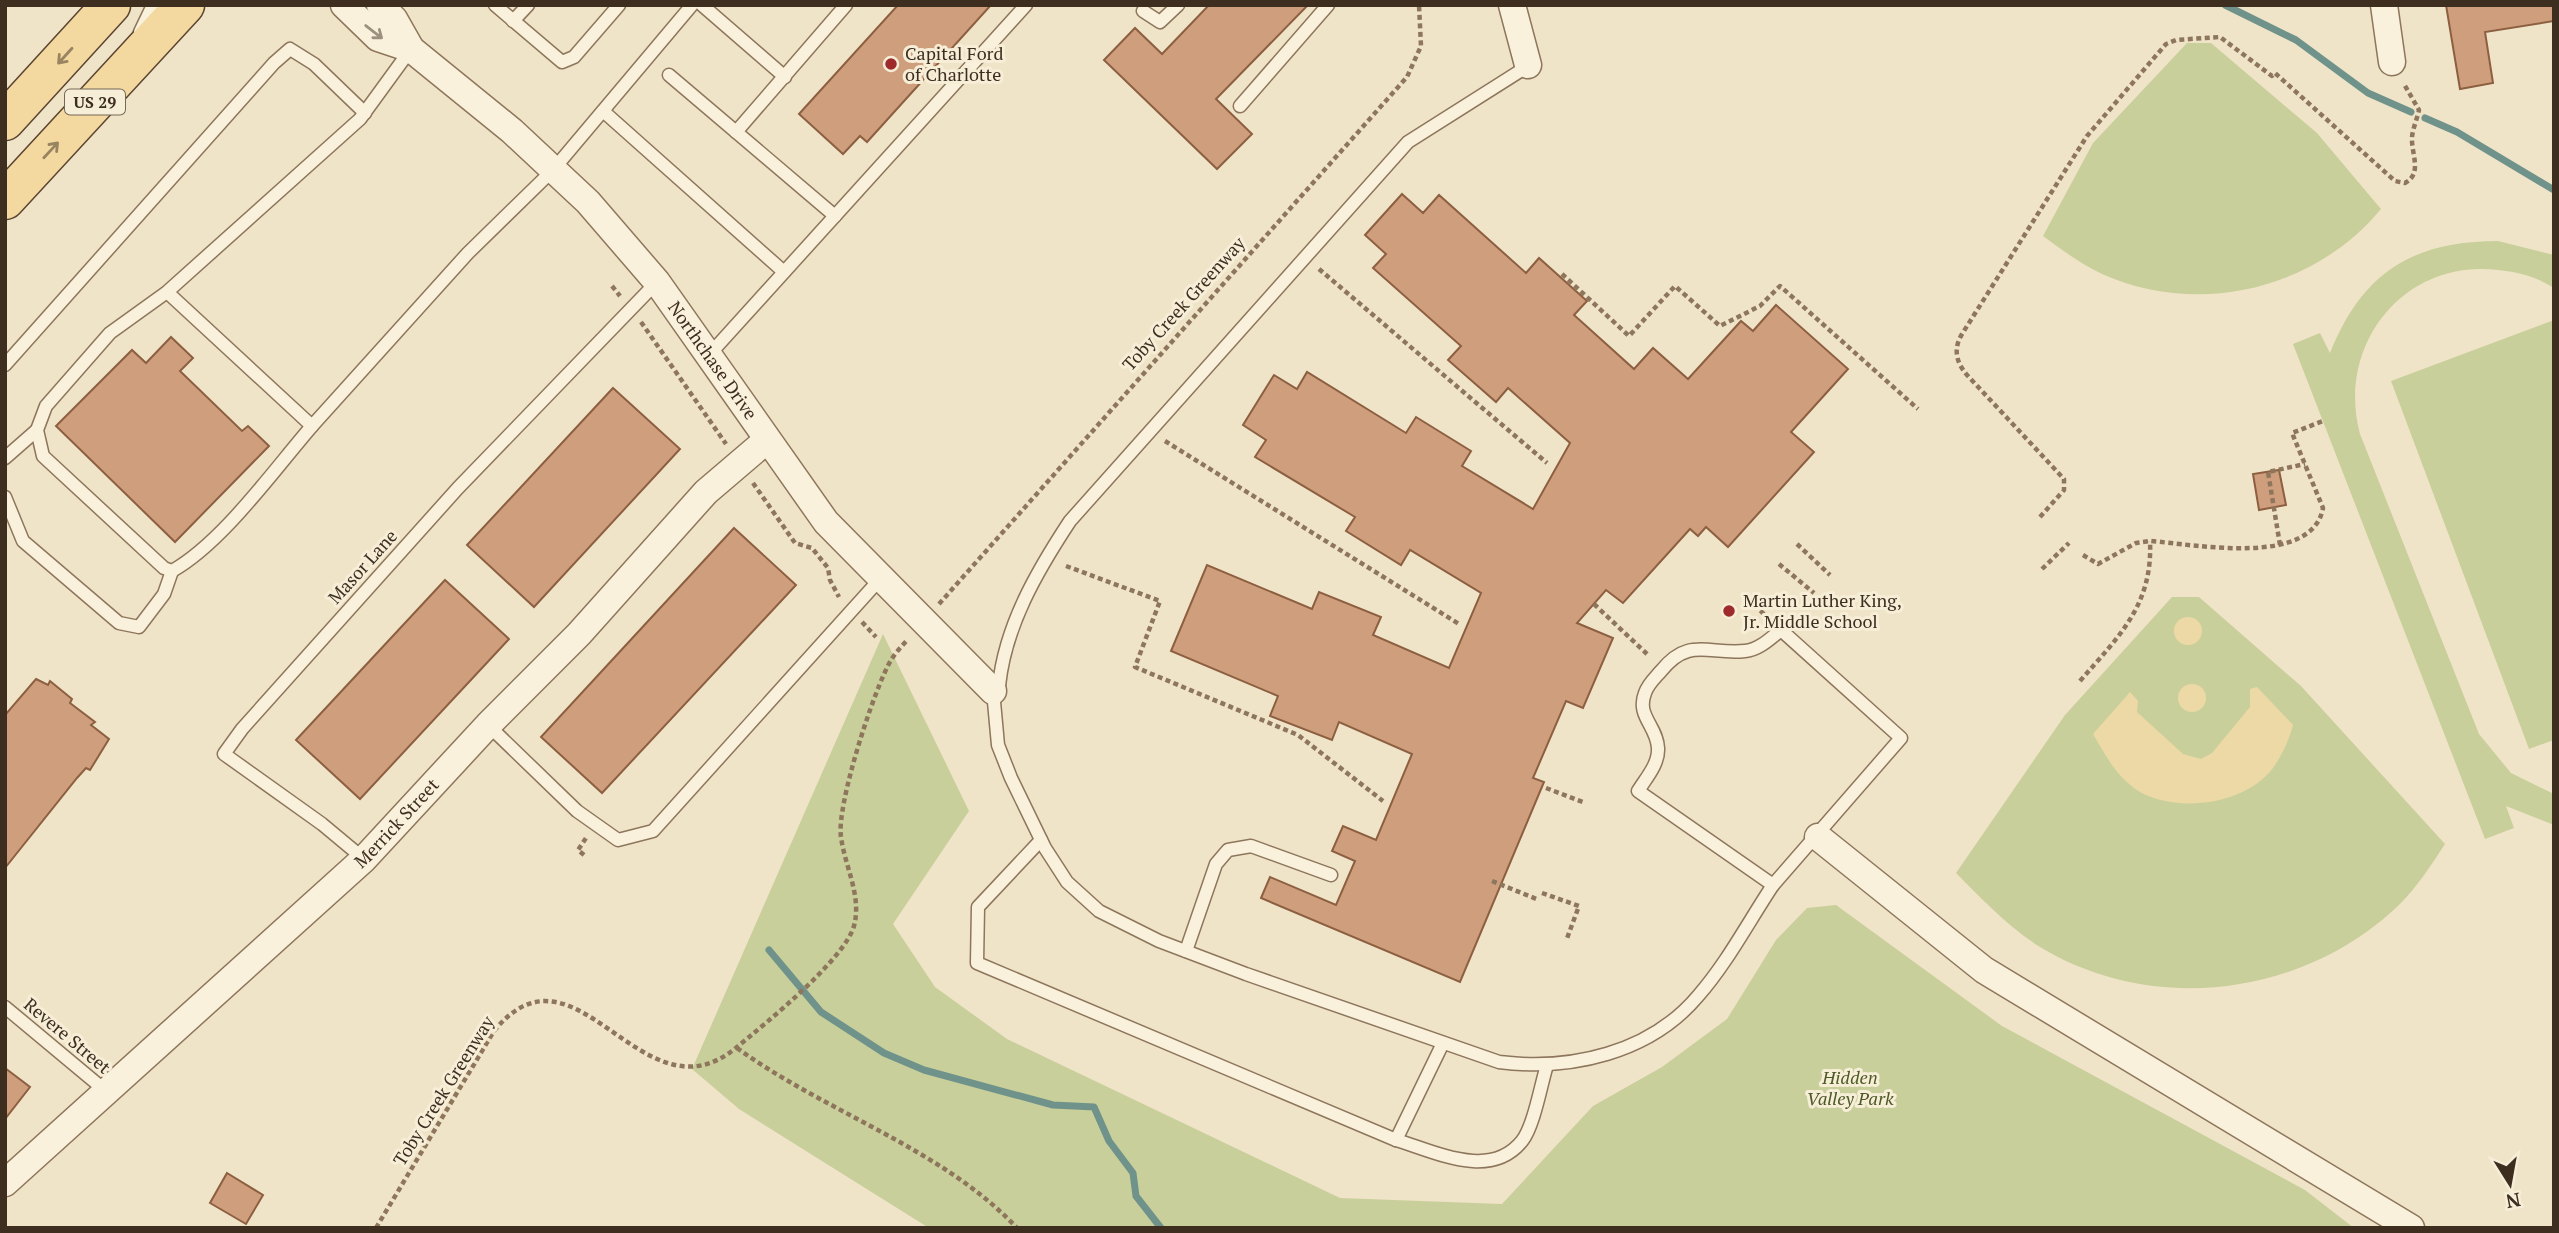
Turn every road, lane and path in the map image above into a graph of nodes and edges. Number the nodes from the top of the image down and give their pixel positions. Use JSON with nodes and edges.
{"nodes":[{"id":1,"x":111,"y":5,"type":"edge"},
{"id":2,"x":153,"y":5,"type":"edge"},
{"id":3,"x":185,"y":5,"type":"edge"},
{"id":4,"x":344,"y":5,"type":"edge"},
{"id":5,"x":380,"y":5,"type":"edge"},
{"id":6,"x":495,"y":5,"type":"edge"},
{"id":7,"x":528,"y":5,"type":"edge"},
{"id":8,"x":619,"y":5,"type":"edge"},
{"id":9,"x":692,"y":5,"type":"edge"},
{"id":10,"x":702,"y":5,"type":"edge"},
{"id":11,"x":846,"y":5,"type":"edge"},
{"id":12,"x":1026,"y":5,"type":"edge"},
{"id":13,"x":1178,"y":5,"type":"edge"},
{"id":14,"x":1328,"y":5,"type":"edge"},
{"id":15,"x":1419,"y":5,"type":"edge"},
{"id":16,"x":1512,"y":5,"type":"edge"},
{"id":17,"x":2384,"y":5,"type":"edge"},
{"id":18,"x":1143,"y":11,"type":"dead end"},
{"id":19,"x":513,"y":22,"type":"junction"},
{"id":20,"x":411,"y":49,"type":"junction"},
{"id":21,"x":2392,"y":62,"type":"joint"},
{"id":22,"x":1528,"y":65,"type":"joint"},
{"id":23,"x":669,"y":75,"type":"dead end"},
{"id":24,"x":119,"y":77,"type":"junction"},
{"id":25,"x":785,"y":77,"type":"junction"},
{"id":26,"x":1240,"y":106,"type":"dead end"},
{"id":27,"x":603,"y":111,"type":"junction"},
{"id":28,"x":365,"y":113,"type":"junction"},
{"id":29,"x":5,"y":121,"type":"edge"},
{"id":30,"x":736,"y":132,"type":"junction"},
{"id":31,"x":553,"y":170,"type":"junction"},
{"id":32,"x":5,"y":200,"type":"edge"},
{"id":33,"x":835,"y":216,"type":"junction"},
{"id":34,"x":1319,"y":269,"type":"dead end"},
{"id":35,"x":784,"y":272,"type":"junction"},
{"id":36,"x":1562,"y":274,"type":"dead end"},
{"id":37,"x":657,"y":282,"type":"junction"},
{"id":38,"x":612,"y":286,"type":"dead end"},
{"id":39,"x":167,"y":292,"type":"junction"},
{"id":40,"x":631,"y":309,"type":"junction"},
{"id":41,"x":709,"y":355,"type":"junction"},
{"id":42,"x":5,"y":365,"type":"edge"},
{"id":43,"x":1918,"y":409,"type":"dead end"},
{"id":44,"x":2323,"y":421,"type":"dead end"},
{"id":45,"x":312,"y":426,"type":"junction"},
{"id":46,"x":37,"y":430,"type":"junction"},
{"id":47,"x":767,"y":440,"type":"junction"},
{"id":48,"x":1165,"y":441,"type":"dead end"},
{"id":49,"x":731,"y":451,"type":"dead end"},
{"id":50,"x":5,"y":458,"type":"edge"},
{"id":51,"x":1547,"y":463,"type":"dead end"},
{"id":52,"x":2305,"y":464,"type":"junction"},
{"id":53,"x":747,"y":474,"type":"dead end"},
{"id":54,"x":5,"y":497,"type":"edge"},
{"id":55,"x":2040,"y":517,"type":"dead end"},
{"id":56,"x":2150,"y":541,"type":"junction"},
{"id":57,"x":2069,"y":543,"type":"dead end"},
{"id":58,"x":1797,"y":544,"type":"dead end"},
{"id":59,"x":2280,"y":545,"type":"junction"},
{"id":60,"x":2083,"y":555,"type":"dead end"},
{"id":61,"x":1779,"y":564,"type":"dead end"},
{"id":62,"x":1066,"y":566,"type":"dead end"},
{"id":63,"x":2042,"y":569,"type":"dead end"},
{"id":64,"x":172,"y":571,"type":"junction"},
{"id":65,"x":1830,"y":575,"type":"dead end"},
{"id":66,"x":881,"y":578,"type":"junction"},
{"id":67,"x":1814,"y":593,"type":"dead end"},
{"id":68,"x":1748,"y":599,"type":"dead end"},
{"id":69,"x":1594,"y":604,"type":"dead end"},
{"id":70,"x":935,"y":609,"type":"dead end"},
{"id":71,"x":851,"y":611,"type":"junction"},
{"id":72,"x":1459,"y":624,"type":"dead end"},
{"id":73,"x":1781,"y":629,"type":"junction"},
{"id":74,"x":876,"y":637,"type":"dead end"},
{"id":75,"x":906,"y":641,"type":"dead end"},
{"id":76,"x":1647,"y":654,"type":"dead end"},
{"id":77,"x":2080,"y":681,"type":"dead end"},
{"id":78,"x":993,"y":691,"type":"junction"},
{"id":79,"x":488,"y":725,"type":"junction"},
{"id":80,"x":1546,"y":788,"type":"dead end"},
{"id":81,"x":1383,"y":801,"type":"dead end"},
{"id":82,"x":1583,"y":802,"type":"dead end"},
{"id":83,"x":1818,"y":836,"type":"junction"},
{"id":84,"x":1041,"y":840,"type":"junction"},
{"id":85,"x":364,"y":859,"type":"junction"},
{"id":86,"x":1331,"y":874,"type":"dead end"},
{"id":87,"x":1492,"y":881,"type":"dead end"},
{"id":88,"x":1773,"y":885,"type":"junction"},
{"id":89,"x":1542,"y":892,"type":"dead end"},
{"id":90,"x":1539,"y":900,"type":"dead end"},
{"id":91,"x":1566,"y":941,"type":"dead end"},
{"id":92,"x":1186,"y":951,"type":"junction"},
{"id":93,"x":5,"y":1007,"type":"edge"},
{"id":94,"x":1443,"y":1042,"type":"junction"},
{"id":95,"x":737,"y":1048,"type":"junction"},
{"id":96,"x":1547,"y":1065,"type":"junction"},
{"id":97,"x":107,"y":1093,"type":"junction"},
{"id":98,"x":1396,"y":1140,"type":"junction"},
{"id":99,"x":5,"y":1183,"type":"edge"},
{"id":100,"x":376,"y":1228,"type":"edge"},
{"id":101,"x":1017,"y":1228,"type":"edge"},
{"id":102,"x":2411,"y":1228,"type":"edge"}],
"edges":[{"from":1,"to":29,"type":"main road","number":"US 29","one_way":true},
{"from":2,"to":24,"type":"lane"},
{"from":3,"to":24,"type":"main road","number":"US 29"},
{"from":4,"to":20,"type":"street","name":"Northchase Drive","one_way":true},
{"from":5,"to":20,"type":"street","name":"Northchase Drive"},
{"from":6,"to":19,"type":"lane"},
{"from":7,"to":19,"type":"lane"},
{"from":8,"to":19,"type":"lane"},
{"from":9,"to":27,"type":"lane"},
{"from":10,"to":25,"type":"lane"},
{"from":11,"to":25,"type":"lane"},
{"from":12,"to":33,"type":"lane"},
{"from":13,"to":18,"type":"lane"},
{"from":14,"to":26,"type":"lane"},
{"from":15,"to":70,"type":"path","name":"Toby Creek Greenway"},
{"from":16,"to":22,"type":"street"},
{"from":17,"to":21,"type":"street"},
{"from":20,"to":28,"type":"lane"},
{"from":20,"to":31,"type":"street","name":"Northchase Drive"},
{"from":21,"to":55,"type":"path"},
{"from":22,"to":78,"type":"lane"},
{"from":23,"to":30,"type":"lane"},
{"from":32,"to":24,"type":"main road","number":"US 29","one_way":true},
{"from":25,"to":30,"type":"lane"},
{"from":27,"to":31,"type":"lane"},
{"from":27,"to":35,"type":"lane"},
{"from":28,"to":39,"type":"lane"},
{"from":28,"to":42,"type":"lane"},
{"from":30,"to":33,"type":"lane"},
{"from":31,"to":37,"type":"street","name":"Northchase Drive"},
{"from":31,"to":45,"type":"lane"},
{"from":33,"to":35,"type":"lane"},
{"from":34,"to":51,"type":"path"},
{"from":35,"to":41,"type":"lane"},
{"from":36,"to":43,"type":"path"},
{"from":37,"to":40,"type":"lane","name":"Masor Lane"},
{"from":37,"to":41,"type":"street","name":"Northchase Drive"},
{"from":38,"to":40,"type":"path"},
{"from":39,"to":45,"type":"lane"},
{"from":39,"to":46,"type":"lane"},
{"from":40,"to":49,"type":"path"},
{"from":40,"to":85,"type":"lane","name":"Masor Lane"},
{"from":41,"to":47,"type":"street","name":"Northchase Drive"},
{"from":44,"to":52,"type":"path"},
{"from":45,"to":64,"type":"lane"},
{"from":46,"to":50,"type":"lane"},
{"from":46,"to":64,"type":"lane"},
{"from":47,"to":66,"type":"street","name":"Northchase Drive"},
{"from":47,"to":79,"type":"street","name":"Merrick Street"},
{"from":48,"to":72,"type":"path"},
{"from":52,"to":59,"type":"path"},
{"from":52,"to":59,"type":"path"},
{"from":53,"to":71,"type":"path"},
{"from":54,"to":64,"type":"lane"},
{"from":56,"to":59,"type":"path"},
{"from":56,"to":60,"type":"path"},
{"from":56,"to":77,"type":"path"},
{"from":57,"to":63,"type":"path"},
{"from":58,"to":65,"type":"path"},
{"from":61,"to":67,"type":"path"},
{"from":62,"to":81,"type":"path"},
{"from":66,"to":71,"type":"lane"},
{"from":66,"to":78,"type":"street","name":"Northchase Drive"},
{"from":68,"to":73,"type":"path"},
{"from":69,"to":76,"type":"path"},
{"from":71,"to":74,"type":"path"},
{"from":71,"to":79,"type":"lane"},
{"from":73,"to":83,"type":"lane"},
{"from":73,"to":88,"type":"lane"},
{"from":75,"to":95,"type":"path","name":"Toby Creek Greenway"},
{"from":78,"to":84,"type":"lane"},
{"from":79,"to":85,"type":"street","name":"Merrick Street"},
{"from":80,"to":82,"type":"path"},
{"from":83,"to":88,"type":"lane"},
{"from":83,"to":102,"type":"street"},
{"from":84,"to":92,"type":"lane"},
{"from":84,"to":98,"type":"lane"},
{"from":85,"to":97,"type":"street","name":"Merrick Street"},
{"from":86,"to":92,"type":"lane"},
{"from":87,"to":90,"type":"path"},
{"from":88,"to":96,"type":"lane"},
{"from":89,"to":91,"type":"path"},
{"from":92,"to":94,"type":"lane"},
{"from":93,"to":97,"type":"lane","name":"Revere Street"},
{"from":94,"to":96,"type":"lane"},
{"from":94,"to":98,"type":"lane"},
{"from":95,"to":100,"type":"path","name":"Toby Creek Greenway"},
{"from":95,"to":101,"type":"path"},
{"from":96,"to":98,"type":"lane"},
{"from":97,"to":99,"type":"street","name":"Merrick Street"}]}
